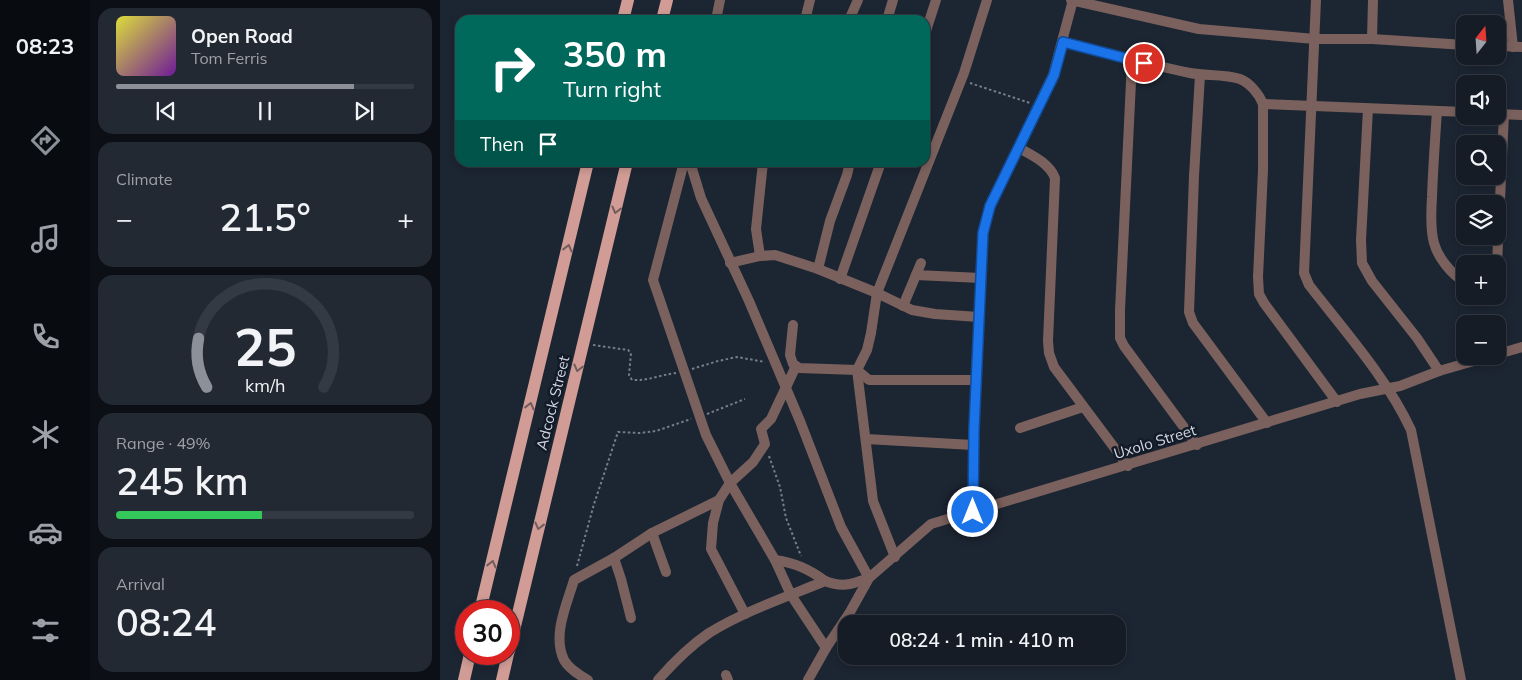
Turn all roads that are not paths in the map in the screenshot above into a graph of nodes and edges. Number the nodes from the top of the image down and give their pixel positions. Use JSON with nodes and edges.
{"nodes":[{"id":1,"x":628,"y":0,"type":"edge"},
{"id":2,"x":667,"y":0,"type":"edge"},
{"id":3,"x":720,"y":0,"type":"edge"},
{"id":4,"x":810,"y":0,"type":"edge"},
{"id":5,"x":858,"y":0,"type":"edge"},
{"id":6,"x":894,"y":0,"type":"edge"},
{"id":7,"x":936,"y":0,"type":"edge"},
{"id":8,"x":987,"y":0,"type":"edge"},
{"id":9,"x":1072,"y":0,"type":"edge"},
{"id":10,"x":1316,"y":0,"type":"edge"},
{"id":11,"x":1372,"y":0,"type":"edge"},
{"id":12,"x":1508,"y":0,"type":"edge"},
{"id":13,"x":624,"y":15,"type":"edge"},
{"id":14,"x":663,"y":15,"type":"edge"},
{"id":15,"x":717,"y":15,"type":"edge"},
{"id":16,"x":806,"y":15,"type":"edge"},
{"id":17,"x":851,"y":15,"type":"edge"},
{"id":18,"x":889,"y":15,"type":"edge"},
{"id":19,"x":930,"y":19,"type":"edge"},
{"id":20,"x":1315,"y":39,"type":"junction"},
{"id":21,"x":1372,"y":39,"type":"junction"},
{"id":22,"x":1063,"y":42,"type":"junction"},
{"id":23,"x":1456,"y":44,"type":"edge"},
{"id":24,"x":1518,"y":47,"type":"edge"},
{"id":25,"x":1132,"y":61,"type":"junction"},
{"id":26,"x":1200,"y":74,"type":"junction"},
{"id":27,"x":1263,"y":104,"type":"junction"},
{"id":28,"x":1311,"y":106,"type":"junction"},
{"id":29,"x":1368,"y":109,"type":"junction"},
{"id":30,"x":1437,"y":111,"type":"junction"},
{"id":31,"x":1456,"y":112,"type":"edge"},
{"id":32,"x":1506,"y":114,"type":"edge"},
{"id":33,"x":1522,"y":115,"type":"edge"},
{"id":34,"x":1501,"y":125,"type":"edge"},
{"id":35,"x":1019,"y":148,"type":"junction"},
{"id":36,"x":930,"y":157,"type":"edge"},
{"id":37,"x":587,"y":167,"type":"edge"},
{"id":38,"x":626,"y":167,"type":"edge"},
{"id":39,"x":683,"y":167,"type":"edge"},
{"id":40,"x":692,"y":167,"type":"edge"},
{"id":41,"x":762,"y":167,"type":"edge"},
{"id":42,"x":849,"y":167,"type":"edge"},
{"id":43,"x":879,"y":167,"type":"edge"},
{"id":44,"x":926,"y":167,"type":"edge"},
{"id":45,"x":1497,"y":255,"type":"edge"},
{"id":46,"x":760,"y":256,"type":"junction"},
{"id":47,"x":920,"y":263,"type":"dead end"},
{"id":48,"x":730,"y":264,"type":"junction"},
{"id":49,"x":818,"y":269,"type":"junction"},
{"id":50,"x":916,"y":275,"type":"junction"},
{"id":51,"x":1456,"y":275,"type":"edge"},
{"id":52,"x":981,"y":278,"type":"junction"},
{"id":53,"x":840,"y":279,"type":"junction"},
{"id":54,"x":876,"y":293,"type":"junction"},
{"id":55,"x":903,"y":306,"type":"junction"},
{"id":56,"x":979,"y":317,"type":"junction"},
{"id":57,"x":793,"y":325,"type":"dead end"},
{"id":58,"x":1522,"y":347,"type":"edge"},
{"id":59,"x":1506,"y":352,"type":"edge"},
{"id":60,"x":1460,"y":365,"type":"edge"},
{"id":61,"x":796,"y":366,"type":"junction"},
{"id":62,"x":857,"y":370,"type":"junction"},
{"id":63,"x":1439,"y":371,"type":"junction"},
{"id":64,"x":976,"y":380,"type":"junction"},
{"id":65,"x":1388,"y":387,"type":"junction"},
{"id":66,"x":786,"y":388,"type":"junction"},
{"id":67,"x":1337,"y":402,"type":"junction"},
{"id":68,"x":1083,"y":407,"type":"junction"},
{"id":69,"x":1267,"y":423,"type":"junction"},
{"id":70,"x":1020,"y":428,"type":"dead end"},
{"id":71,"x":866,"y":440,"type":"junction"},
{"id":72,"x":973,"y":445,"type":"junction"},
{"id":73,"x":1197,"y":445,"type":"junction"},
{"id":74,"x":1128,"y":466,"type":"junction"},
{"id":75,"x":730,"y":483,"type":"junction"},
{"id":76,"x":720,"y":500,"type":"junction"},
{"id":77,"x":973,"y":512,"type":"junction"},
{"id":78,"x":652,"y":533,"type":"junction"},
{"id":79,"x":614,"y":558,"type":"junction"},
{"id":80,"x":894,"y":558,"type":"junction"},
{"id":81,"x":774,"y":560,"type":"junction"},
{"id":82,"x":666,"y":572,"type":"dead end"},
{"id":83,"x":869,"y":578,"type":"junction"},
{"id":84,"x":830,"y":583,"type":"junction"},
{"id":85,"x":791,"y":595,"type":"junction"},
{"id":86,"x":483,"y":600,"type":"edge"},
{"id":87,"x":520,"y":603,"type":"edge"},
{"id":88,"x":855,"y":604,"type":"junction"},
{"id":89,"x":745,"y":614,"type":"junction"},
{"id":90,"x":630,"y":618,"type":"dead end"},
{"id":91,"x":826,"y":648,"type":"junction"},
{"id":92,"x":467,"y":665,"type":"edge"},
{"id":93,"x":505,"y":665,"type":"edge"},
{"id":94,"x":464,"y":680,"type":"edge"},
{"id":95,"x":502,"y":680,"type":"edge"},
{"id":96,"x":588,"y":680,"type":"edge"},
{"id":97,"x":658,"y":680,"type":"edge"},
{"id":98,"x":808,"y":680,"type":"edge"},
{"id":99,"x":1461,"y":680,"type":"edge"}],
"edges":[{"from":1,"to":13,"type":"main road"},
{"from":2,"to":14,"type":"main road"},
{"from":3,"to":15,"type":"street"},
{"from":4,"to":16,"type":"street"},
{"from":5,"to":17,"type":"street"},
{"from":6,"to":18,"type":"street"},
{"from":7,"to":19,"type":"street"},
{"from":8,"to":36,"type":"street"},
{"from":9,"to":20,"type":"street"},
{"from":9,"to":22,"type":"street"},
{"from":10,"to":20,"type":"street"},
{"from":11,"to":21,"type":"street"},
{"from":12,"to":24,"type":"street"},
{"from":20,"to":21,"type":"street"},
{"from":20,"to":28,"type":"street"},
{"from":21,"to":23,"type":"street"},
{"from":22,"to":25,"type":"street"},
{"from":22,"to":35,"type":"street"},
{"from":25,"to":26,"type":"street"},
{"from":25,"to":73,"type":"street"},
{"from":26,"to":27,"type":"street"},
{"from":26,"to":69,"type":"street"},
{"from":27,"to":28,"type":"street"},
{"from":27,"to":67,"type":"street"},
{"from":28,"to":29,"type":"street"},
{"from":28,"to":65,"type":"street"},
{"from":29,"to":30,"type":"street"},
{"from":29,"to":63,"type":"street"},
{"from":30,"to":31,"type":"street"},
{"from":30,"to":51,"type":"street"},
{"from":32,"to":33,"type":"street"},
{"from":34,"to":45,"type":"street"},
{"from":35,"to":52,"type":"street"},
{"from":35,"to":68,"type":"street"},
{"from":86,"to":37,"type":"main road","name":"Adcock Street","one_way":true},
{"from":38,"to":87,"type":"main road","name":"Adcock Street","one_way":true},
{"from":39,"to":75,"type":"street"},
{"from":40,"to":48,"type":"street"},
{"from":41,"to":46,"type":"street"},
{"from":42,"to":49,"type":"street"},
{"from":43,"to":53,"type":"street"},
{"from":44,"to":54,"type":"street"},
{"from":46,"to":48,"type":"street"},
{"from":46,"to":49,"type":"street"},
{"from":47,"to":50,"type":"street"},
{"from":48,"to":66,"type":"street"},
{"from":49,"to":53,"type":"street"},
{"from":50,"to":52,"type":"street"},
{"from":50,"to":55,"type":"street"},
{"from":52,"to":56,"type":"street"},
{"from":53,"to":54,"type":"street"},
{"from":54,"to":55,"type":"street"},
{"from":54,"to":62,"type":"street"},
{"from":55,"to":56,"type":"street"},
{"from":56,"to":64,"type":"street"},
{"from":57,"to":61,"type":"street"},
{"from":58,"to":59,"type":"street"},
{"from":60,"to":63,"type":"street","name":"Uxolo Street"},
{"from":61,"to":62,"type":"street"},
{"from":61,"to":66,"type":"street"},
{"from":62,"to":64,"type":"street"},
{"from":62,"to":71,"type":"street"},
{"from":63,"to":65,"type":"street","name":"Uxolo Street"},
{"from":64,"to":72,"type":"street"},
{"from":65,"to":67,"type":"street","name":"Uxolo Street"},
{"from":65,"to":99,"type":"street"},
{"from":66,"to":75,"type":"street"},
{"from":66,"to":83,"type":"street"},
{"from":67,"to":69,"type":"street","name":"Uxolo Street"},
{"from":68,"to":70,"type":"street"},
{"from":68,"to":74,"type":"street"},
{"from":69,"to":73,"type":"street","name":"Uxolo Street"},
{"from":71,"to":72,"type":"street"},
{"from":71,"to":80,"type":"street"},
{"from":72,"to":77,"type":"street"},
{"from":73,"to":74,"type":"street","name":"Uxolo Street"},
{"from":74,"to":77,"type":"street","name":"Uxolo Street"},
{"from":75,"to":76,"type":"street"},
{"from":75,"to":81,"type":"street"},
{"from":76,"to":78,"type":"street"},
{"from":76,"to":89,"type":"street"},
{"from":77,"to":80,"type":"street","name":"Uxolo Street"},
{"from":78,"to":79,"type":"street"},
{"from":78,"to":82,"type":"street"},
{"from":79,"to":90,"type":"street"},
{"from":79,"to":96,"type":"street"},
{"from":80,"to":83,"type":"street"},
{"from":81,"to":84,"type":"street"},
{"from":81,"to":85,"type":"street"},
{"from":83,"to":84,"type":"street"},
{"from":83,"to":88,"type":"street"},
{"from":84,"to":85,"type":"street"},
{"from":84,"to":88,"type":"street"},
{"from":85,"to":89,"type":"street"},
{"from":85,"to":91,"type":"street"},
{"from":88,"to":91,"type":"street"},
{"from":89,"to":97,"type":"street"},
{"from":91,"to":98,"type":"street"},
{"from":92,"to":94,"type":"main road"},
{"from":93,"to":95,"type":"main road","name":"Adcock Street"}]}
